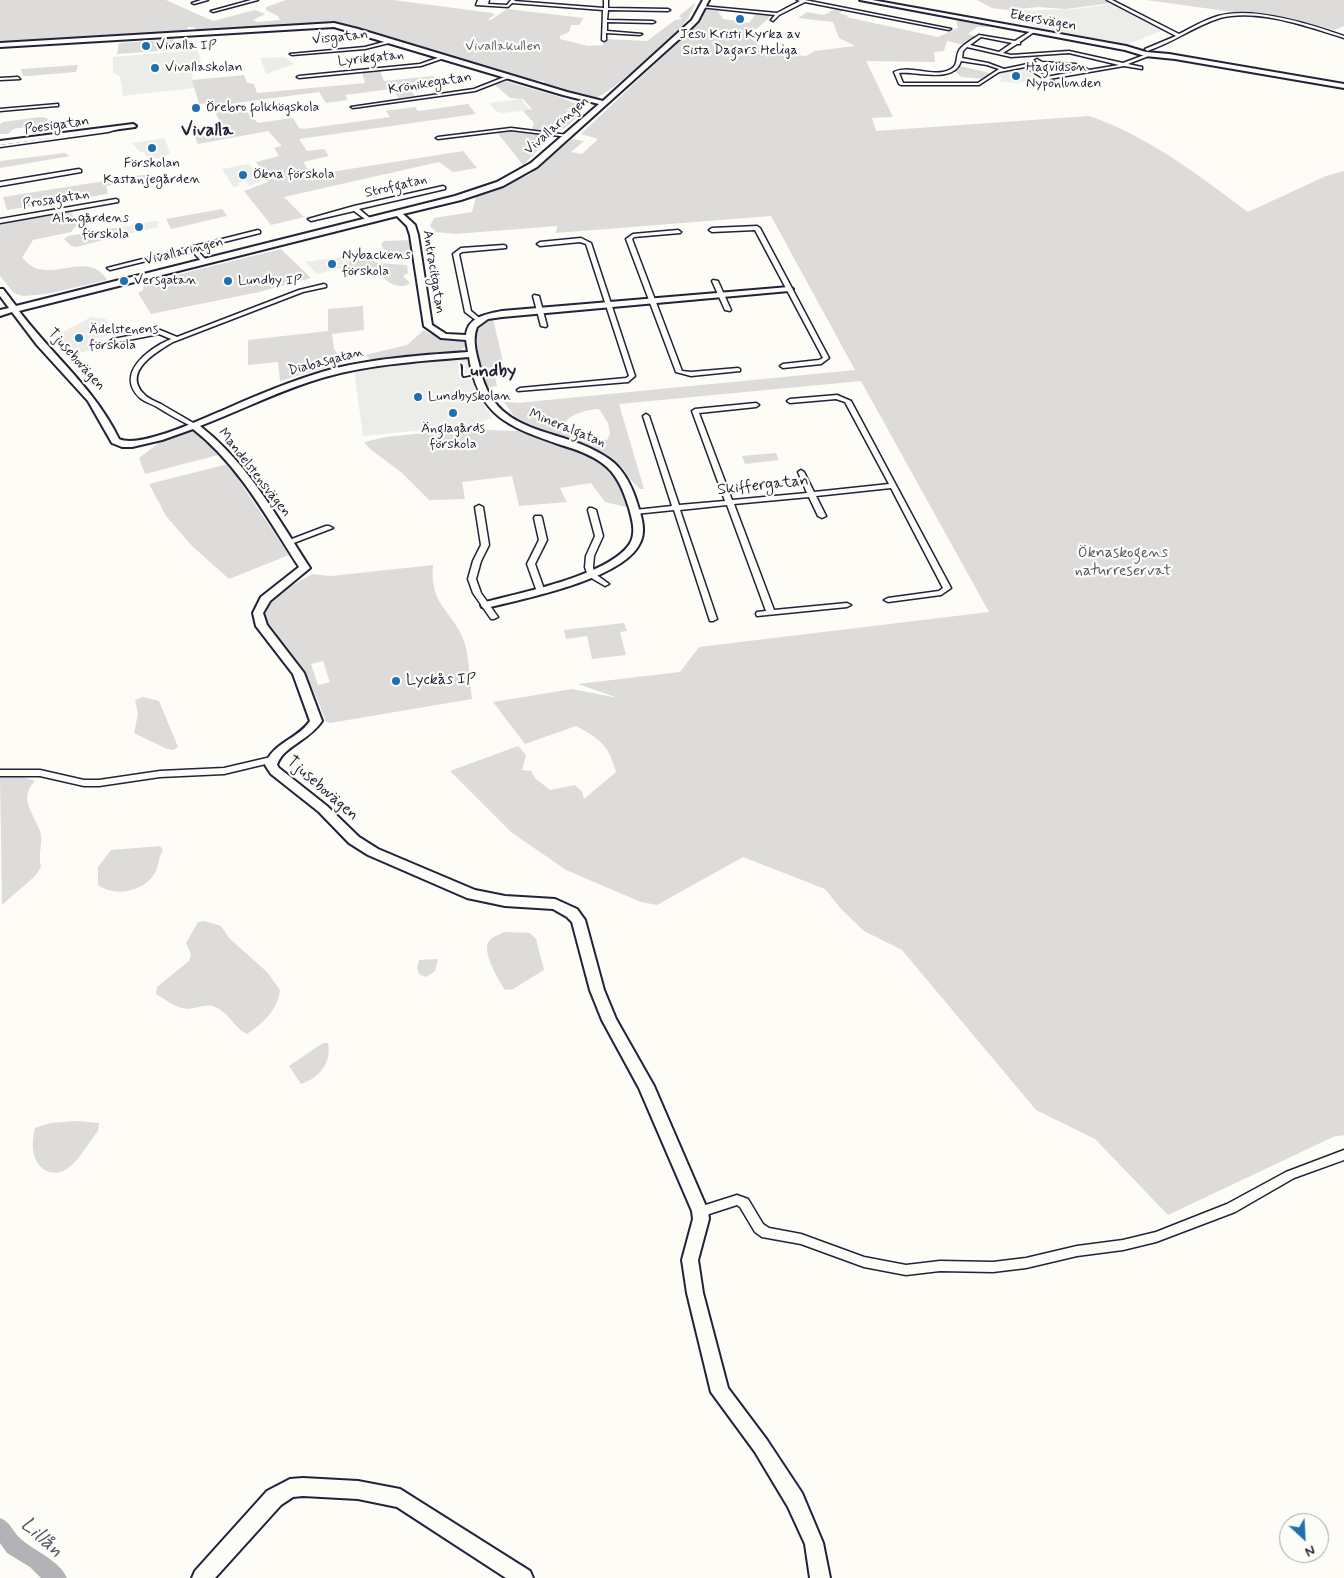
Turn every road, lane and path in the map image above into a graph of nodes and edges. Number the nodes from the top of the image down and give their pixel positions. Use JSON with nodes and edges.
{"nodes":[{"id":1,"x":206,"y":0,"type":"edge"},
{"id":2,"x":236,"y":0,"type":"edge"},
{"id":3,"x":256,"y":0,"type":"edge"},
{"id":4,"x":606,"y":0,"type":"edge"},
{"id":5,"x":706,"y":0,"type":"edge"},
{"id":6,"x":802,"y":0,"type":"edge"},
{"id":7,"x":855,"y":0,"type":"edge"},
{"id":8,"x":863,"y":0,"type":"edge"},
{"id":9,"x":942,"y":0,"type":"edge"},
{"id":10,"x":949,"y":0,"type":"edge"},
{"id":11,"x":1109,"y":0,"type":"edge"},
{"id":12,"x":512,"y":1,"type":"edge"},
{"id":13,"x":194,"y":3,"type":"dead end"},
{"id":14,"x":243,"y":3,"type":"junction"},
{"id":15,"x":723,"y":4,"type":"dead end"},
{"id":16,"x":486,"y":5,"type":"dead end"},
{"id":17,"x":702,"y":7,"type":"junction"},
{"id":18,"x":719,"y":8,"type":"junction"},
{"id":19,"x":897,"y":8,"type":"junction"},
{"id":20,"x":605,"y":9,"type":"junction"},
{"id":21,"x":668,"y":10,"type":"dead end"},
{"id":22,"x":213,"y":11,"type":"dead end"},
{"id":23,"x":778,"y":14,"type":"junction"},
{"id":24,"x":773,"y":20,"type":"dead end"},
{"id":25,"x":604,"y":21,"type":"junction"},
{"id":26,"x":653,"y":22,"type":"dead end"},
{"id":27,"x":949,"y":29,"type":"dead end"},
{"id":28,"x":604,"y":32,"type":"junction"},
{"id":29,"x":1032,"y":32,"type":"junction"},
{"id":30,"x":640,"y":34,"type":"dead end"},
{"id":31,"x":1179,"y":36,"type":"junction"},
{"id":32,"x":1344,"y":37,"type":"edge"},
{"id":33,"x":604,"y":40,"type":"dead end"},
{"id":34,"x":391,"y":41,"type":"junction"},
{"id":35,"x":1018,"y":43,"type":"junction"},
{"id":36,"x":0,"y":45,"type":"edge"},
{"id":37,"x":966,"y":46,"type":"junction"},
{"id":38,"x":1149,"y":52,"type":"junction"},
{"id":39,"x":1000,"y":53,"type":"junction"},
{"id":40,"x":292,"y":54,"type":"dead end"},
{"id":41,"x":1028,"y":55,"type":"junction"},
{"id":42,"x":445,"y":57,"type":"junction"},
{"id":43,"x":959,"y":59,"type":"junction"},
{"id":44,"x":1133,"y":60,"type":"junction"},
{"id":45,"x":1041,"y":63,"type":"junction"},
{"id":46,"x":1125,"y":63,"type":"junction"},
{"id":47,"x":1026,"y":66,"type":"junction"},
{"id":48,"x":1140,"y":68,"type":"dead end"},
{"id":49,"x":1002,"y":70,"type":"junction"},
{"id":50,"x":1087,"y":70,"type":"junction"},
{"id":51,"x":299,"y":77,"type":"dead end"},
{"id":52,"x":509,"y":77,"type":"junction"},
{"id":53,"x":18,"y":78,"type":"dead end"},
{"id":54,"x":1045,"y":78,"type":"junction"},
{"id":55,"x":0,"y":79,"type":"edge"},
{"id":56,"x":1054,"y":84,"type":"dead end"},
{"id":57,"x":1344,"y":86,"type":"edge"},
{"id":58,"x":604,"y":103,"type":"junction"},
{"id":59,"x":56,"y":105,"type":"dead end"},
{"id":60,"x":353,"y":107,"type":"dead end"},
{"id":61,"x":0,"y":110,"type":"edge"},
{"id":62,"x":133,"y":126,"type":"dead end"},
{"id":63,"x":568,"y":136,"type":"junction"},
{"id":64,"x":438,"y":138,"type":"dead end"},
{"id":65,"x":0,"y":143,"type":"edge"},
{"id":66,"x":79,"y":171,"type":"dead end"},
{"id":67,"x":0,"y":184,"type":"edge"},
{"id":68,"x":443,"y":188,"type":"dead end"},
{"id":69,"x":116,"y":201,"type":"dead end"},
{"id":70,"x":354,"y":208,"type":"junction"},
{"id":71,"x":398,"y":213,"type":"junction"},
{"id":72,"x":311,"y":219,"type":"dead end"},
{"id":73,"x":368,"y":220,"type":"junction"},
{"id":74,"x":0,"y":221,"type":"edge"},
{"id":75,"x":712,"y":230,"type":"dead end"},
{"id":76,"x":258,"y":232,"type":"dead end"},
{"id":77,"x":678,"y":232,"type":"dead end"},
{"id":78,"x":540,"y":244,"type":"dead end"},
{"id":79,"x":504,"y":247,"type":"dead end"},
{"id":80,"x":192,"y":248,"type":"junction"},
{"id":81,"x":204,"y":261,"type":"junction"},
{"id":82,"x":110,"y":268,"type":"dead end"},
{"id":83,"x":715,"y":281,"type":"dead end"},
{"id":84,"x":324,"y":286,"type":"dead end"},
{"id":85,"x":789,"y":289,"type":"junction"},
{"id":86,"x":0,"y":291,"type":"edge"},
{"id":87,"x":722,"y":295,"type":"junction"},
{"id":88,"x":536,"y":296,"type":"dead end"},
{"id":89,"x":652,"y":301,"type":"junction"},
{"id":90,"x":609,"y":305,"type":"junction"},
{"id":91,"x":13,"y":308,"type":"junction"},
{"id":92,"x":728,"y":310,"type":"dead end"},
{"id":93,"x":540,"y":311,"type":"junction"},
{"id":94,"x":0,"y":313,"type":"edge"},
{"id":95,"x":479,"y":320,"type":"junction"},
{"id":96,"x":544,"y":326,"type":"dead end"},
{"id":97,"x":470,"y":338,"type":"junction"},
{"id":98,"x":177,"y":339,"type":"junction"},
{"id":99,"x":113,"y":341,"type":"dead end"},
{"id":100,"x":472,"y":354,"type":"junction"},
{"id":101,"x":783,"y":366,"type":"dead end"},
{"id":102,"x":738,"y":370,"type":"dead end"},
{"id":103,"x":520,"y":390,"type":"dead end"},
{"id":104,"x":790,"y":401,"type":"dead end"},
{"id":105,"x":756,"y":405,"type":"dead end"},
{"id":106,"x":646,"y":416,"type":"dead end"},
{"id":107,"x":193,"y":425,"type":"junction"},
{"id":108,"x":801,"y":472,"type":"dead end"},
{"id":109,"x":893,"y":486,"type":"junction"},
{"id":110,"x":812,"y":494,"type":"junction"},
{"id":111,"x":729,"y":503,"type":"junction"},
{"id":112,"x":479,"y":506,"type":"dead end"},
{"id":113,"x":676,"y":508,"type":"junction"},
{"id":114,"x":592,"y":510,"type":"dead end"},
{"id":115,"x":635,"y":512,"type":"junction"},
{"id":116,"x":822,"y":516,"type":"dead end"},
{"id":117,"x":538,"y":518,"type":"dead end"},
{"id":118,"x":329,"y":528,"type":"dead end"},
{"id":119,"x":288,"y":542,"type":"junction"},
{"id":120,"x":591,"y":574,"type":"junction"},
{"id":121,"x":290,"y":580,"type":"joint"},
{"id":122,"x":605,"y":584,"type":"dead end"},
{"id":123,"x":540,"y":589,"type":"junction"},
{"id":124,"x":888,"y":600,"type":"dead end"},
{"id":125,"x":847,"y":604,"type":"dead end"},
{"id":126,"x":486,"y":605,"type":"junction"},
{"id":127,"x":771,"y":613,"type":"junction"},
{"id":128,"x":760,"y":614,"type":"dead end"},
{"id":129,"x":494,"y":617,"type":"dead end"},
{"id":130,"x":713,"y":619,"type":"dead end"},
{"id":131,"x":272,"y":760,"type":"junction"},
{"id":132,"x":0,"y":773,"type":"edge"},
{"id":133,"x":1344,"y":1155,"type":"edge"},
{"id":134,"x":700,"y":1212,"type":"junction"},
{"id":135,"x":202,"y":1578,"type":"edge"},
{"id":136,"x":523,"y":1578,"type":"edge"},
{"id":137,"x":820,"y":1578,"type":"edge"}],
"edges":[{"from":1,"to":13,"type":"street"},
{"from":2,"to":14,"type":"street"},
{"from":3,"to":14,"type":"street"},
{"from":4,"to":20,"type":"street"},
{"from":5,"to":17,"type":"street"},
{"from":6,"to":23,"type":"street"},
{"from":6,"to":27,"type":"street"},
{"from":7,"to":19,"type":"street","name":"Ekersvägen"},
{"from":8,"to":19,"type":"street","name":"Ekersvägen"},
{"from":9,"to":10,"type":"street"},
{"from":11,"to":31,"type":"street"},
{"from":12,"to":16,"type":"street"},
{"from":12,"to":20,"type":"street"},
{"from":14,"to":22,"type":"street"},
{"from":15,"to":18,"type":"street"},
{"from":17,"to":18,"type":"street"},
{"from":17,"to":58,"type":"street"},
{"from":18,"to":23,"type":"street"},
{"from":19,"to":29,"type":"street","name":"Ekersvägen"},
{"from":20,"to":21,"type":"street"},
{"from":20,"to":25,"type":"street"},
{"from":23,"to":24,"type":"street"},
{"from":25,"to":26,"type":"street"},
{"from":25,"to":28,"type":"street"},
{"from":28,"to":30,"type":"street"},
{"from":28,"to":33,"type":"street"},
{"from":29,"to":35,"type":"street"},
{"from":29,"to":38,"type":"street","name":"Ekersvägen"},
{"from":31,"to":32,"type":"street"},
{"from":31,"to":38,"type":"street"},
{"from":34,"to":36,"type":"street","name":"Vivallaringen"},
{"from":34,"to":40,"type":"street","name":"Visgatan"},
{"from":34,"to":42,"type":"street","name":"Vivallaringen"},
{"from":35,"to":37,"type":"street"},
{"from":35,"to":39,"type":"street"},
{"from":37,"to":39,"type":"street"},
{"from":37,"to":43,"type":"street"},
{"from":38,"to":44,"type":"street"},
{"from":38,"to":44,"type":"street"},
{"from":38,"to":57,"type":"street","name":"Ekersvägen"},
{"from":39,"to":41,"type":"street"},
{"from":41,"to":45,"type":"street"},
{"from":41,"to":46,"type":"street"},
{"from":42,"to":51,"type":"street","name":"Lyrikgatan"},
{"from":42,"to":52,"type":"street","name":"Vivallaringen"},
{"from":43,"to":49,"type":"street"},
{"from":43,"to":49,"type":"street"},
{"from":44,"to":46,"type":"street"},
{"from":45,"to":47,"type":"street"},
{"from":45,"to":50,"type":"street"},
{"from":46,"to":48,"type":"street"},
{"from":46,"to":50,"type":"street"},
{"from":47,"to":49,"type":"street"},
{"from":47,"to":54,"type":"street"},
{"from":50,"to":54,"type":"street"},
{"from":52,"to":58,"type":"street","name":"Vivallaringen"},
{"from":52,"to":60,"type":"street","name":"Krönikegatan"},
{"from":53,"to":55,"type":"street"},
{"from":54,"to":56,"type":"street"},
{"from":58,"to":63,"type":"street","name":"Vivallaringen"},
{"from":59,"to":61,"type":"street"},
{"from":62,"to":65,"type":"street","name":"Poesigatan"},
{"from":63,"to":64,"type":"street"},
{"from":63,"to":71,"type":"street","name":"Vivallaringen"},
{"from":66,"to":67,"type":"street"},
{"from":68,"to":70,"type":"street","name":"Strofgatan"},
{"from":69,"to":74,"type":"street","name":"Prosagatan"},
{"from":70,"to":72,"type":"street","name":"Strofgatan"},
{"from":70,"to":73,"type":"street","name":"Strofgatan"},
{"from":71,"to":73,"type":"street","name":"Vivallaringen"},
{"from":71,"to":97,"type":"street","name":"Antracitgatan"},
{"from":73,"to":81,"type":"street","name":"Vivallaringen"},
{"from":75,"to":85,"type":"street"},
{"from":76,"to":80,"type":"street"},
{"from":77,"to":89,"type":"street"},
{"from":78,"to":90,"type":"street"},
{"from":79,"to":95,"type":"street"},
{"from":80,"to":81,"type":"street"},
{"from":80,"to":82,"type":"street"},
{"from":81,"to":91,"type":"street","name":"Vivallaringen"},
{"from":83,"to":87,"type":"street"},
{"from":84,"to":98,"type":"street"},
{"from":85,"to":87,"type":"street"},
{"from":85,"to":101,"type":"street"},
{"from":86,"to":91,"type":"street"},
{"from":87,"to":89,"type":"street"},
{"from":87,"to":92,"type":"street"},
{"from":88,"to":93,"type":"street"},
{"from":89,"to":90,"type":"street"},
{"from":89,"to":102,"type":"street"},
{"from":90,"to":93,"type":"street"},
{"from":90,"to":103,"type":"street"},
{"from":91,"to":94,"type":"street","name":"Vivallaringen"},
{"from":91,"to":107,"type":"street","name":"Tjusebovägen"},
{"from":93,"to":95,"type":"street"},
{"from":93,"to":96,"type":"street"},
{"from":95,"to":97,"type":"street"},
{"from":97,"to":100,"type":"street","name":"Mineralgatan"},
{"from":98,"to":99,"type":"street"},
{"from":98,"to":107,"type":"street"},
{"from":100,"to":107,"type":"street","name":"Diabasgatan"},
{"from":100,"to":115,"type":"street","name":"Mineralgatan"},
{"from":104,"to":109,"type":"street"},
{"from":105,"to":111,"type":"street"},
{"from":106,"to":113,"type":"street"},
{"from":107,"to":119,"type":"street","name":"Mandelstensvägen"},
{"from":108,"to":110,"type":"street"},
{"from":109,"to":110,"type":"street","name":"Skiffergatan"},
{"from":109,"to":124,"type":"street"},
{"from":110,"to":111,"type":"street","name":"Skiffergatan"},
{"from":110,"to":116,"type":"street"},
{"from":111,"to":113,"type":"street","name":"Skiffergatan"},
{"from":111,"to":127,"type":"street"},
{"from":112,"to":126,"type":"street"},
{"from":113,"to":115,"type":"street","name":"Skiffergatan"},
{"from":113,"to":130,"type":"street"},
{"from":114,"to":120,"type":"street"},
{"from":115,"to":120,"type":"street","name":"Mineralgatan"},
{"from":117,"to":123,"type":"street"},
{"from":118,"to":119,"type":"street","name":"Mandelstensvägen"},
{"from":119,"to":121,"type":"street","name":"Mandelstensvägen"},
{"from":120,"to":122,"type":"street"},
{"from":120,"to":123,"type":"street","name":"Mineralgatan"},
{"from":121,"to":131,"type":"street","name":"Tjusebovägen"},
{"from":123,"to":126,"type":"street","name":"Mineralgatan"},
{"from":125,"to":127,"type":"street"},
{"from":126,"to":129,"type":"street"},
{"from":127,"to":128,"type":"street"},
{"from":131,"to":132,"type":"street"},
{"from":131,"to":134,"type":"street","name":"Tjusebovägen"},
{"from":133,"to":134,"type":"street"},
{"from":134,"to":137,"type":"street"},
{"from":135,"to":136,"type":"street"}]}
